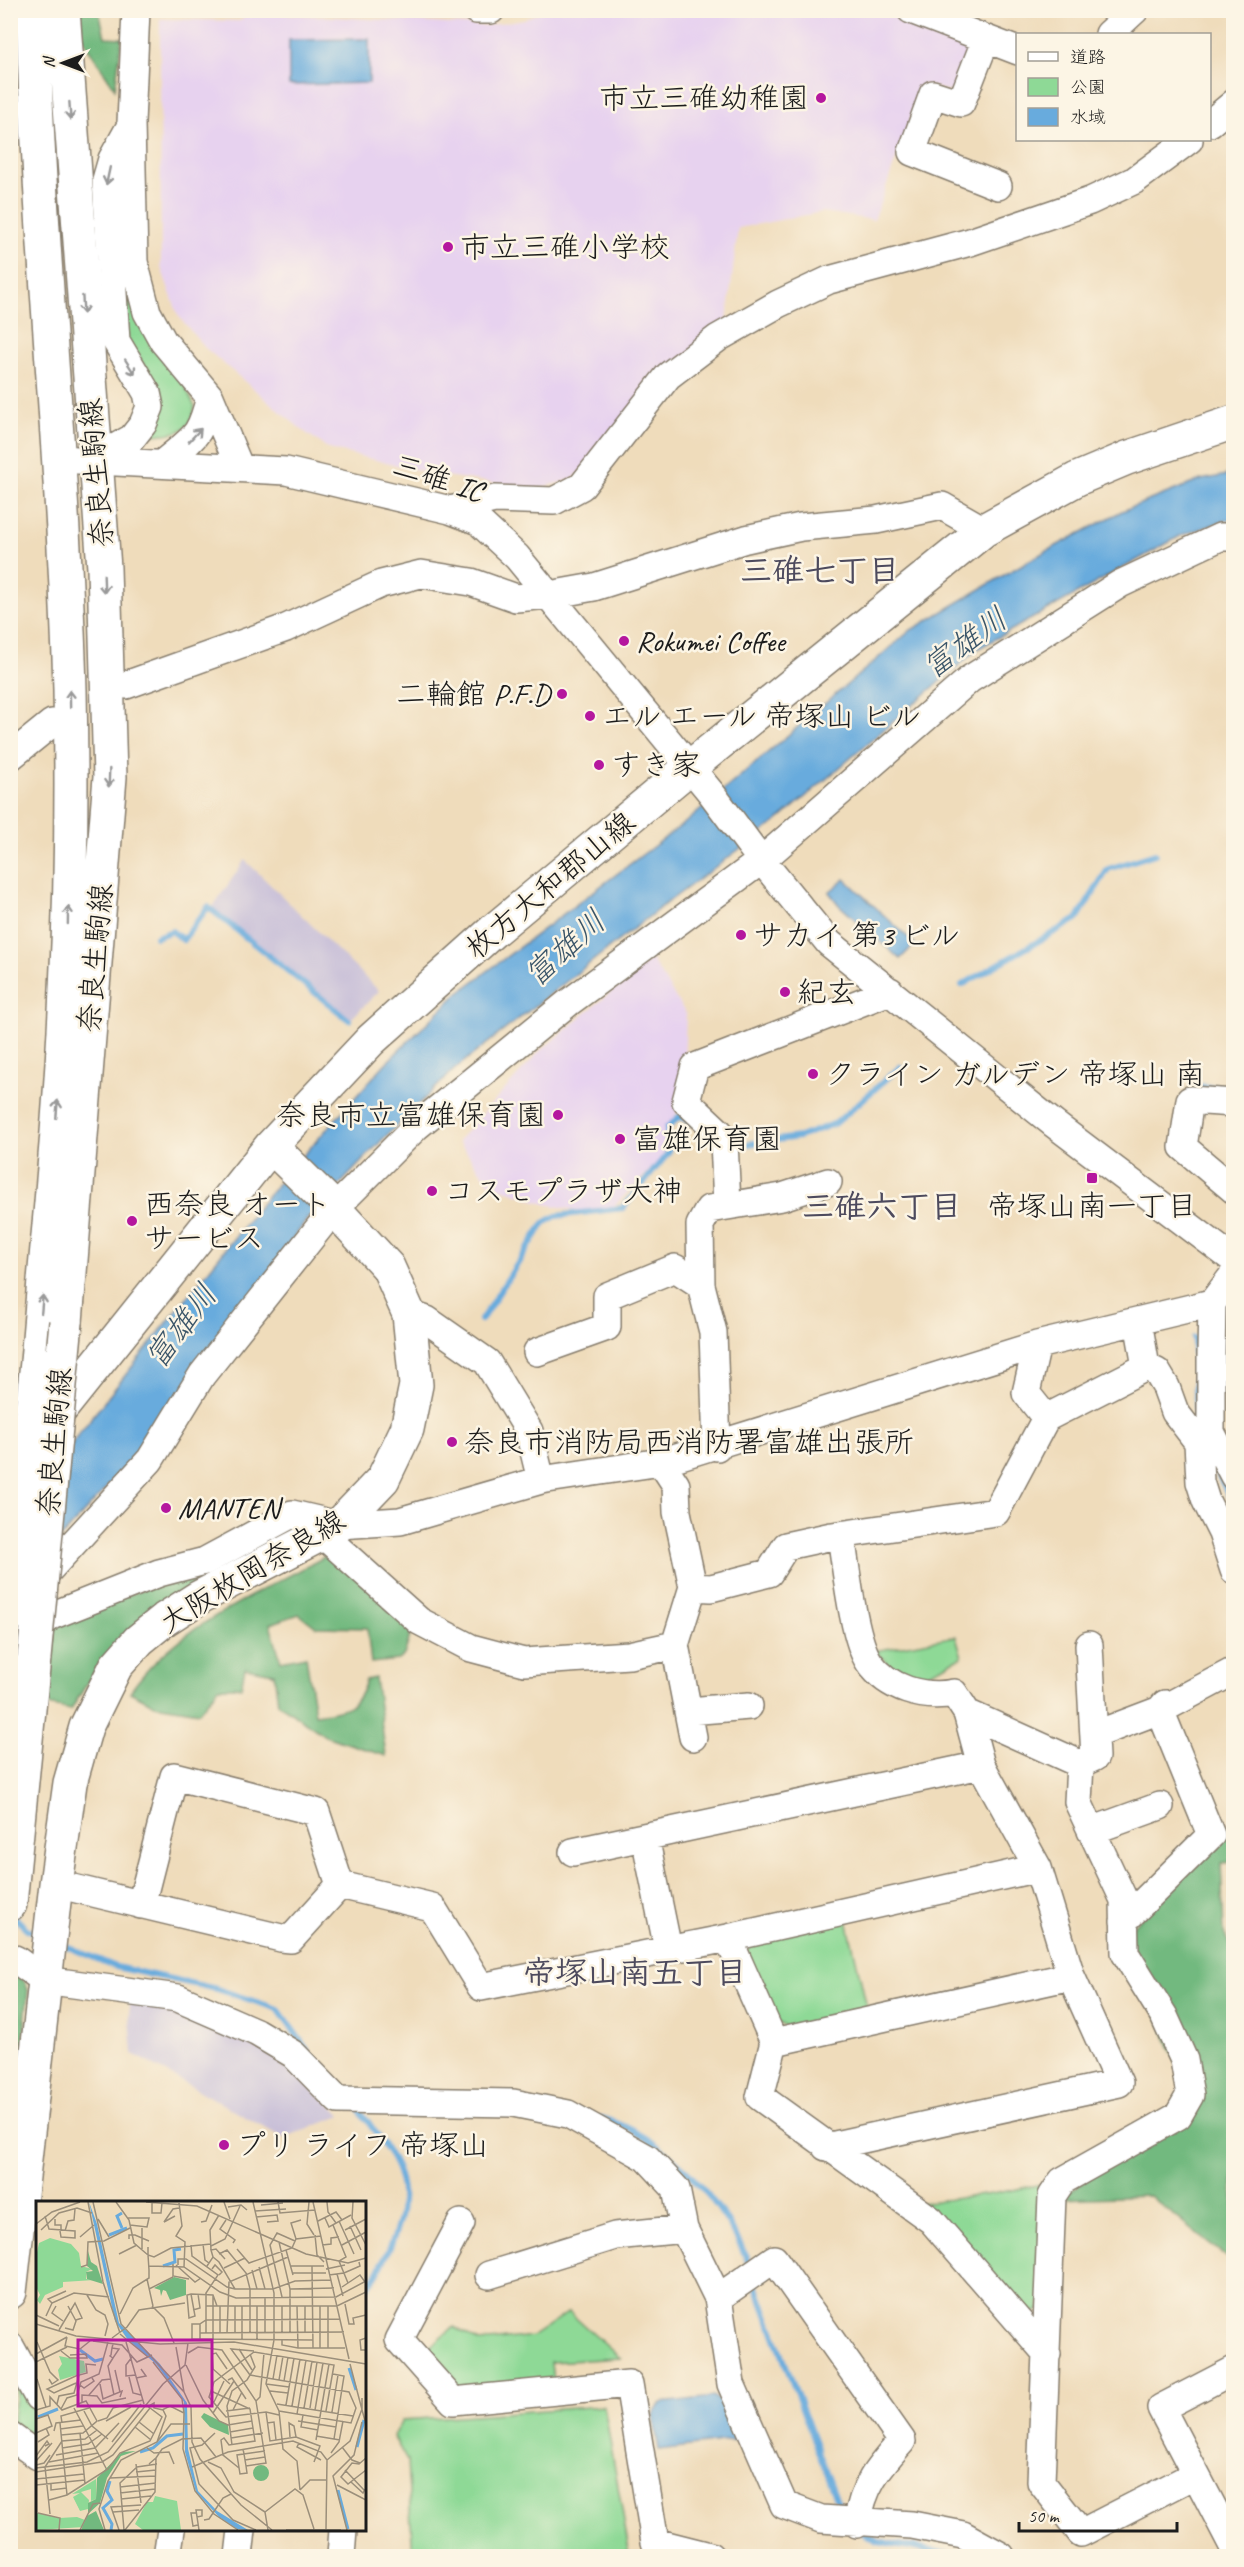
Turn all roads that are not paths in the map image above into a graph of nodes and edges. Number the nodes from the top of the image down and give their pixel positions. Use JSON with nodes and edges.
{"nodes":[{"id":1,"x":33,"y":10,"type":"edge"},
{"id":2,"x":63,"y":10,"type":"edge"},
{"id":3,"x":136,"y":10,"type":"edge"},
{"id":4,"x":476,"y":10,"type":"edge"},
{"id":5,"x":491,"y":10,"type":"edge"},
{"id":6,"x":911,"y":10,"type":"edge"},
{"id":7,"x":1135,"y":10,"type":"edge"},
{"id":8,"x":962,"y":19,"type":"edge"},
{"id":9,"x":1110,"y":33,"type":"edge"},
{"id":10,"x":986,"y":39,"type":"junction"},
{"id":11,"x":1016,"y":51,"type":"edge"},
{"id":12,"x":1233,"y":103,"type":"edge"},
{"id":13,"x":1211,"y":121,"type":"edge"},
{"id":14,"x":132,"y":123,"type":"junction"},
{"id":15,"x":1188,"y":141,"type":"edge"},
{"id":16,"x":998,"y":186,"type":"dead end"},
{"id":17,"x":210,"y":397,"type":"junction"},
{"id":18,"x":1233,"y":422,"type":"edge"},
{"id":19,"x":59,"y":459,"type":"junction"},
{"id":20,"x":95,"y":459,"type":"junction"},
{"id":21,"x":163,"y":463,"type":"junction"},
{"id":22,"x":238,"y":466,"type":"junction"},
{"id":23,"x":450,"y":510,"type":"junction"},
{"id":24,"x":984,"y":530,"type":"junction"},
{"id":25,"x":1233,"y":537,"type":"edge"},
{"id":26,"x":549,"y":595,"type":"junction"},
{"id":27,"x":126,"y":685,"type":"dead end"},
{"id":28,"x":52,"y":723,"type":"dead end"},
{"id":29,"x":10,"y":758,"type":"edge"},
{"id":30,"x":690,"y":767,"type":"junction"},
{"id":31,"x":760,"y":858,"type":"junction"},
{"id":32,"x":890,"y":991,"type":"junction"},
{"id":33,"x":1233,"y":1103,"type":"edge"},
{"id":34,"x":281,"y":1157,"type":"junction"},
{"id":35,"x":828,"y":1182,"type":"dead end"},
{"id":36,"x":1233,"y":1190,"type":"edge"},
{"id":37,"x":727,"y":1204,"type":"junction"},
{"id":38,"x":331,"y":1205,"type":"junction"},
{"id":39,"x":1232,"y":1259,"type":"edge"},
{"id":40,"x":701,"y":1285,"type":"junction"},
{"id":41,"x":1212,"y":1303,"type":"junction"},
{"id":42,"x":409,"y":1314,"type":"junction"},
{"id":43,"x":1138,"y":1321,"type":"junction"},
{"id":44,"x":1037,"y":1344,"type":"junction"},
{"id":45,"x":537,"y":1352,"type":"dead end"},
{"id":46,"x":1211,"y":1355,"type":"junction"},
{"id":47,"x":1146,"y":1367,"type":"junction"},
{"id":48,"x":1233,"y":1372,"type":"edge"},
{"id":49,"x":1046,"y":1418,"type":"junction"},
{"id":50,"x":1205,"y":1437,"type":"junction"},
{"id":51,"x":717,"y":1447,"type":"junction"},
{"id":52,"x":661,"y":1462,"type":"junction"},
{"id":53,"x":10,"y":1470,"type":"edge"},
{"id":54,"x":1233,"y":1476,"type":"edge"},
{"id":55,"x":541,"y":1480,"type":"junction"},
{"id":56,"x":331,"y":1530,"type":"junction"},
{"id":57,"x":841,"y":1536,"type":"junction"},
{"id":58,"x":1233,"y":1570,"type":"edge"},
{"id":59,"x":693,"y":1587,"type":"junction"},
{"id":60,"x":10,"y":1609,"type":"edge"},
{"id":61,"x":10,"y":1615,"type":"edge"},
{"id":62,"x":675,"y":1645,"type":"junction"},
{"id":63,"x":1089,"y":1645,"type":"dead end"},
{"id":64,"x":22,"y":1654,"type":"edge"},
{"id":65,"x":1233,"y":1671,"type":"edge"},
{"id":66,"x":749,"y":1706,"type":"dead end"},
{"id":67,"x":1160,"y":1710,"type":"junction"},
{"id":68,"x":689,"y":1711,"type":"junction"},
{"id":69,"x":967,"y":1713,"type":"junction"},
{"id":70,"x":1094,"y":1736,"type":"junction"},
{"id":71,"x":693,"y":1737,"type":"dead end"},
{"id":72,"x":1080,"y":1764,"type":"junction"},
{"id":73,"x":981,"y":1766,"type":"junction"},
{"id":74,"x":1160,"y":1806,"type":"dead end"},
{"id":75,"x":1091,"y":1831,"type":"junction"},
{"id":76,"x":645,"y":1837,"type":"junction"},
{"id":77,"x":573,"y":1852,"type":"dead end"},
{"id":78,"x":1038,"y":1868,"type":"junction"},
{"id":79,"x":57,"y":1884,"type":"junction"},
{"id":80,"x":340,"y":1885,"type":"junction"},
{"id":81,"x":10,"y":1904,"type":"edge"},
{"id":82,"x":141,"y":1905,"type":"junction"},
{"id":83,"x":1125,"y":1921,"type":"junction"},
{"id":84,"x":728,"y":1938,"type":"junction"},
{"id":85,"x":668,"y":1949,"type":"junction"},
{"id":86,"x":15,"y":1959,"type":"dead end"},
{"id":87,"x":1071,"y":1976,"type":"junction"},
{"id":88,"x":44,"y":1980,"type":"junction"},
{"id":89,"x":774,"y":2042,"type":"junction"},
{"id":90,"x":826,"y":2147,"type":"junction"},
{"id":91,"x":461,"y":2223,"type":"dead end"},
{"id":92,"x":684,"y":2229,"type":"junction"},
{"id":93,"x":489,"y":2276,"type":"dead end"},
{"id":94,"x":10,"y":2292,"type":"edge"},
{"id":95,"x":718,"y":2298,"type":"junction"},
{"id":96,"x":10,"y":2346,"type":"edge"},
{"id":97,"x":1047,"y":2354,"type":"junction"},
{"id":98,"x":1233,"y":2370,"type":"edge"},
{"id":99,"x":36,"y":2393,"type":"edge"},
{"id":100,"x":10,"y":2436,"type":"edge"},
{"id":101,"x":36,"y":2455,"type":"edge"},
{"id":102,"x":1194,"y":2475,"type":"junction"},
{"id":103,"x":857,"y":2523,"type":"junction"},
{"id":104,"x":171,"y":2531,"type":"edge"},
{"id":105,"x":242,"y":2531,"type":"edge"},
{"id":106,"x":343,"y":2531,"type":"edge"},
{"id":107,"x":1233,"y":2548,"type":"edge"},
{"id":108,"x":656,"y":2549,"type":"edge"},
{"id":109,"x":167,"y":2556,"type":"edge"},
{"id":110,"x":239,"y":2556,"type":"edge"},
{"id":111,"x":341,"y":2556,"type":"edge"},
{"id":112,"x":710,"y":2556,"type":"edge"},
{"id":113,"x":1001,"y":2556,"type":"edge"}],
"edges":[{"from":1,"to":19,"type":"main road","name":"奈良生駒線"},
{"from":2,"to":20,"type":"main road","name":"奈良生駒線","one_way":true},
{"from":3,"to":14,"type":"street"},
{"from":4,"to":5,"type":"street"},
{"from":6,"to":8,"type":"street"},
{"from":7,"to":9,"type":"street"},
{"from":8,"to":10,"type":"street"},
{"from":10,"to":11,"type":"street"},
{"from":10,"to":16,"type":"street"},
{"from":12,"to":13,"type":"street"},
{"from":14,"to":17,"type":"street"},
{"from":14,"to":20,"type":"street","one_way":true},
{"from":15,"to":23,"type":"street"},
{"from":21,"to":17,"type":"street","one_way":true},
{"from":17,"to":22,"type":"street"},
{"from":18,"to":24,"type":"main road","name":"枚方大和郡山線"},
{"from":19,"to":20,"type":"street","name":"三碓 IC"},
{"from":61,"to":19,"type":"main road","name":"奈良生駒線","one_way":true,"bridge":true},
{"from":20,"to":21,"type":"street","name":"三碓 IC"},
{"from":20,"to":64,"type":"main road","name":"奈良生駒線","one_way":true,"bridge":true},
{"from":21,"to":22,"type":"street","name":"三碓 IC"},
{"from":22,"to":23,"type":"street","name":"三碓 IC"},
{"from":23,"to":26,"type":"street","name":"三碓 IC"},
{"from":24,"to":26,"type":"street"},
{"from":24,"to":30,"type":"main road","name":"枚方大和郡山線"},
{"from":25,"to":31,"type":"street"},
{"from":26,"to":27,"type":"street"},
{"from":26,"to":30,"type":"street","name":"三碓 IC"},
{"from":28,"to":29,"type":"street"},
{"from":30,"to":31,"type":"street","name":"三碓 IC"},
{"from":30,"to":34,"type":"main road","name":"枚方大和郡山線"},
{"from":31,"to":32,"type":"street","name":"三碓 IC"},
{"from":31,"to":38,"type":"street"},
{"from":32,"to":37,"type":"street"},
{"from":32,"to":39,"type":"street","name":"三碓 IC"},
{"from":33,"to":36,"type":"street"},
{"from":34,"to":38,"type":"main road","name":"大阪枚岡奈良線"},
{"from":34,"to":53,"type":"main road","name":"枚方大和郡山線"},
{"from":35,"to":37,"type":"street"},
{"from":37,"to":40,"type":"street"},
{"from":38,"to":42,"type":"main road","name":"大阪枚岡奈良線"},
{"from":38,"to":60,"type":"street"},
{"from":39,"to":41,"type":"street"},
{"from":40,"to":45,"type":"street"},
{"from":40,"to":51,"type":"street"},
{"from":41,"to":43,"type":"street"},
{"from":41,"to":46,"type":"street"},
{"from":42,"to":55,"type":"street"},
{"from":42,"to":56,"type":"main road","name":"大阪枚岡奈良線"},
{"from":43,"to":44,"type":"street"},
{"from":43,"to":47,"type":"street"},
{"from":44,"to":49,"type":"street"},
{"from":44,"to":51,"type":"street"},
{"from":46,"to":48,"type":"street"},
{"from":46,"to":50,"type":"street"},
{"from":47,"to":49,"type":"street"},
{"from":47,"to":50,"type":"street"},
{"from":49,"to":57,"type":"street"},
{"from":50,"to":54,"type":"street"},
{"from":50,"to":58,"type":"street"},
{"from":51,"to":52,"type":"street"},
{"from":52,"to":55,"type":"street"},
{"from":52,"to":59,"type":"street"},
{"from":55,"to":56,"type":"street"},
{"from":56,"to":62,"type":"street"},
{"from":56,"to":64,"type":"street"},
{"from":56,"to":79,"type":"main road","name":"大阪枚岡奈良線"},
{"from":57,"to":59,"type":"street"},
{"from":57,"to":69,"type":"street"},
{"from":59,"to":62,"type":"street"},
{"from":62,"to":68,"type":"street"},
{"from":63,"to":70,"type":"street"},
{"from":64,"to":81,"type":"main road","name":"奈良生駒線"},
{"from":65,"to":67,"type":"street"},
{"from":66,"to":68,"type":"street"},
{"from":67,"to":70,"type":"street"},
{"from":67,"to":83,"type":"street"},
{"from":68,"to":71,"type":"street"},
{"from":69,"to":72,"type":"street"},
{"from":69,"to":73,"type":"street"},
{"from":70,"to":72,"type":"street"},
{"from":72,"to":75,"type":"street"},
{"from":73,"to":76,"type":"street"},
{"from":73,"to":78,"type":"street"},
{"from":74,"to":75,"type":"street"},
{"from":75,"to":83,"type":"street"},
{"from":76,"to":77,"type":"street"},
{"from":76,"to":85,"type":"street"},
{"from":78,"to":84,"type":"street"},
{"from":78,"to":87,"type":"street"},
{"from":79,"to":82,"type":"street"},
{"from":79,"to":88,"type":"main road","name":"大阪枚岡奈良線"},
{"from":80,"to":82,"type":"street"},
{"from":80,"to":82,"type":"street"},
{"from":80,"to":85,"type":"street"},
{"from":83,"to":97,"type":"street"},
{"from":84,"to":85,"type":"street"},
{"from":84,"to":89,"type":"street"},
{"from":86,"to":88,"type":"street"},
{"from":87,"to":89,"type":"street"},
{"from":87,"to":90,"type":"street"},
{"from":88,"to":92,"type":"street"},
{"from":88,"to":94,"type":"main road","name":"大阪枚岡奈良線"},
{"from":89,"to":90,"type":"street"},
{"from":90,"to":97,"type":"street"},
{"from":91,"to":108,"type":"street"},
{"from":92,"to":93,"type":"street"},
{"from":92,"to":95,"type":"street"},
{"from":95,"to":103,"type":"street"},
{"from":95,"to":103,"type":"street"},
{"from":96,"to":99,"type":"street"},
{"from":97,"to":102,"type":"street"},
{"from":98,"to":102,"type":"street"},
{"from":100,"to":101,"type":"street"},
{"from":102,"to":107,"type":"street"},
{"from":103,"to":113,"type":"street"},
{"from":104,"to":109,"type":"street"},
{"from":105,"to":110,"type":"street"},
{"from":106,"to":111,"type":"street"},
{"from":108,"to":112,"type":"street"}]}
